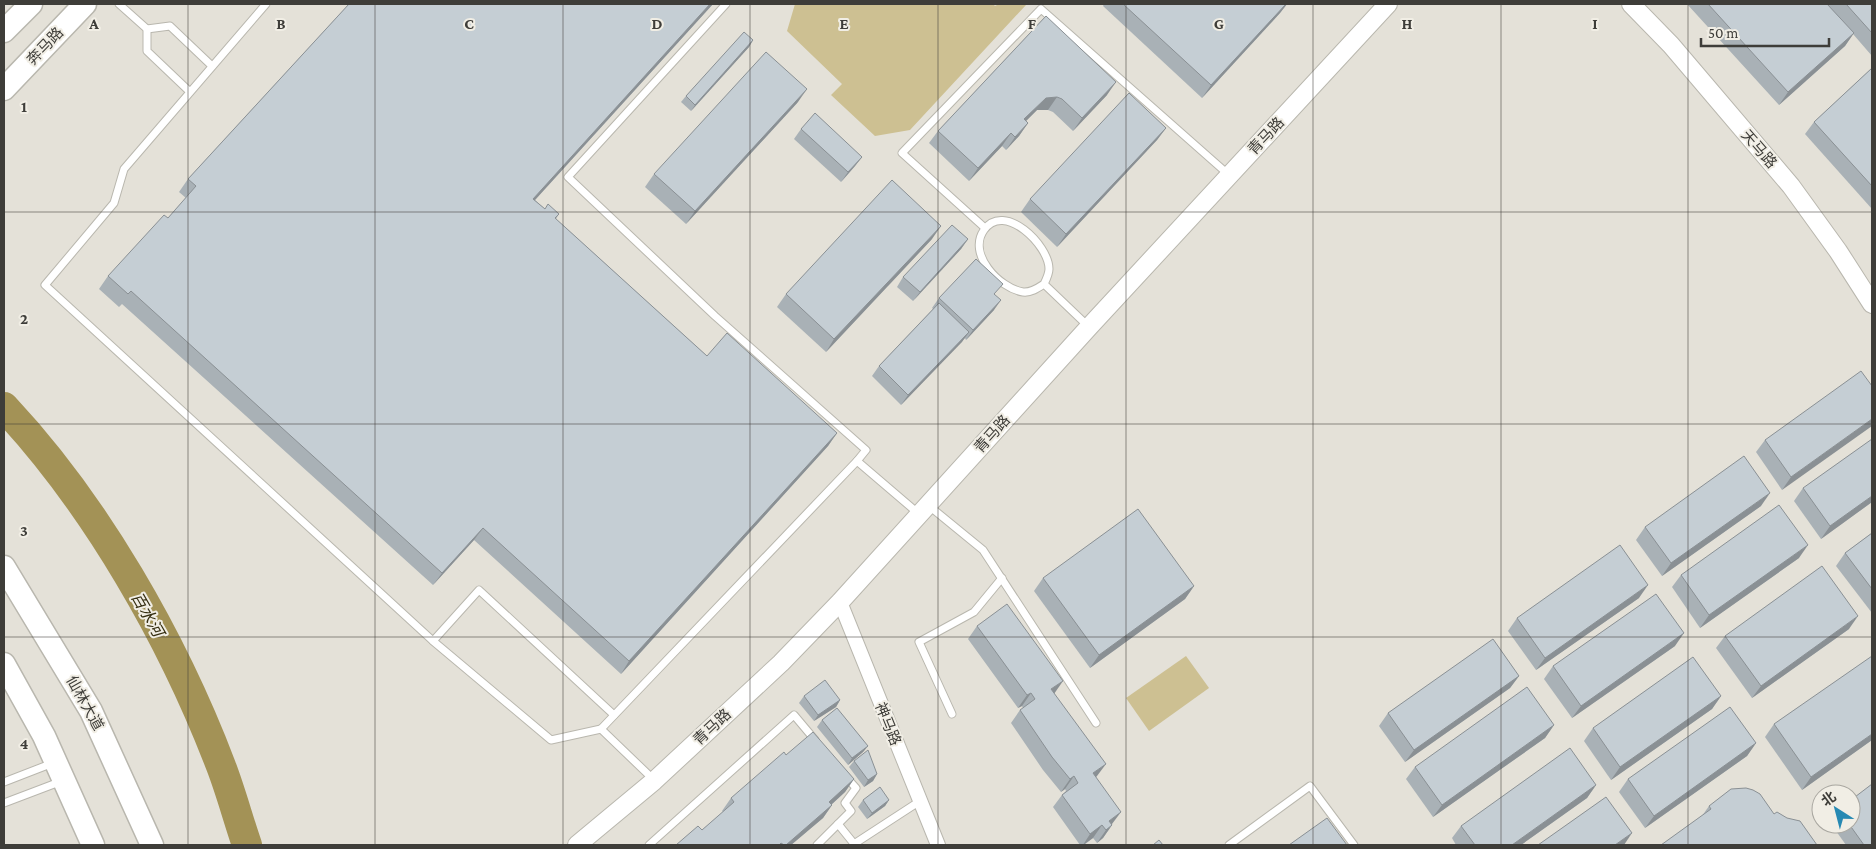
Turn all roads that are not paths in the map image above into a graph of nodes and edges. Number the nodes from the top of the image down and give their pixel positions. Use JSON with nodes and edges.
{"nodes":[{"id":1,"x":31,"y":4,"type":"edge"},
{"id":2,"x":86,"y":4,"type":"edge"},
{"id":3,"x":119,"y":4,"type":"edge"},
{"id":4,"x":266,"y":4,"type":"edge"},
{"id":5,"x":726,"y":4,"type":"edge"},
{"id":6,"x":1388,"y":4,"type":"edge"},
{"id":7,"x":1632,"y":4,"type":"edge"},
{"id":8,"x":147,"y":29,"type":"junction"},
{"id":9,"x":4,"y":31,"type":"edge"},
{"id":10,"x":212,"y":66,"type":"junction"},
{"id":11,"x":4,"y":88,"type":"edge"},
{"id":12,"x":189,"y":91,"type":"junction"},
{"id":13,"x":1229,"y":175,"type":"junction"},
{"id":14,"x":984,"y":228,"type":"junction"},
{"id":15,"x":1044,"y":284,"type":"junction"},
{"id":16,"x":1872,"y":304,"type":"edge"},
{"id":17,"x":1090,"y":327,"type":"junction"},
{"id":18,"x":857,"y":461,"type":"junction"},
{"id":19,"x":924,"y":510,"type":"junction"},
{"id":20,"x":4,"y":567,"type":"edge"},
{"id":21,"x":1002,"y":578,"type":"junction"},
{"id":22,"x":840,"y":602,"type":"junction"},
{"id":23,"x":433,"y":640,"type":"junction"},
{"id":24,"x":4,"y":664,"type":"edge"},
{"id":25,"x":952,"y":714,"type":"dead end"},
{"id":26,"x":614,"y":715,"type":"junction"},
{"id":27,"x":1096,"y":723,"type":"dead end"},
{"id":28,"x":601,"y":729,"type":"junction"},
{"id":29,"x":819,"y":744,"type":"edge"},
{"id":30,"x":60,"y":771,"type":"junction"},
{"id":31,"x":844,"y":774,"type":"edge"},
{"id":32,"x":654,"y":781,"type":"junction"},
{"id":33,"x":4,"y":782,"type":"edge"},
{"id":34,"x":920,"y":801,"type":"junction"},
{"id":35,"x":4,"y":803,"type":"edge"},
{"id":36,"x":838,"y":824,"type":"junction"},
{"id":37,"x":93,"y":845,"type":"edge"},
{"id":38,"x":152,"y":845,"type":"edge"},
{"id":39,"x":577,"y":845,"type":"edge"},
{"id":40,"x":649,"y":845,"type":"edge"},
{"id":41,"x":817,"y":845,"type":"edge"},
{"id":42,"x":855,"y":845,"type":"edge"},
{"id":43,"x":938,"y":845,"type":"edge"},
{"id":44,"x":1230,"y":845,"type":"edge"},
{"id":45,"x":1354,"y":845,"type":"edge"}],
"edges":[{"from":1,"to":9,"type":"main road"},
{"from":2,"to":11,"type":"main road","name":"奔马路"},
{"from":3,"to":8,"type":"lane"},
{"from":4,"to":10,"type":"lane"},
{"from":5,"to":18,"type":"lane"},
{"from":6,"to":13,"type":"street","name":"青马路"},
{"from":7,"to":16,"type":"street","name":"天马路"},
{"from":8,"to":10,"type":"lane"},
{"from":8,"to":12,"type":"lane"},
{"from":10,"to":12,"type":"lane"},
{"from":12,"to":23,"type":"lane"},
{"from":13,"to":14,"type":"lane"},
{"from":13,"to":17,"type":"street","name":"青马路"},
{"from":14,"to":15,"type":"lane"},
{"from":14,"to":15,"type":"lane"},
{"from":15,"to":17,"type":"lane"},
{"from":17,"to":19,"type":"street","name":"青马路"},
{"from":18,"to":19,"type":"lane"},
{"from":18,"to":26,"type":"lane"},
{"from":19,"to":21,"type":"lane"},
{"from":19,"to":22,"type":"street","name":"青马路"},
{"from":20,"to":38,"type":"main road","name":"仙林大道"},
{"from":21,"to":25,"type":"lane"},
{"from":21,"to":27,"type":"lane"},
{"from":22,"to":32,"type":"street","name":"青马路"},
{"from":22,"to":34,"type":"street","name":"神马路"},
{"from":23,"to":26,"type":"lane"},
{"from":23,"to":28,"type":"lane"},
{"from":24,"to":30,"type":"main road"},
{"from":26,"to":28,"type":"lane"},
{"from":28,"to":32,"type":"lane"},
{"from":29,"to":40,"type":"lane"},
{"from":30,"to":33,"type":"lane"},
{"from":30,"to":35,"type":"lane"},
{"from":30,"to":37,"type":"main road"},
{"from":31,"to":36,"type":"lane"},
{"from":32,"to":39,"type":"street","name":"青马路"},
{"from":34,"to":42,"type":"lane"},
{"from":34,"to":43,"type":"street","name":"神马路"},
{"from":36,"to":41,"type":"lane"},
{"from":36,"to":42,"type":"lane"},
{"from":44,"to":45,"type":"lane"}]}
